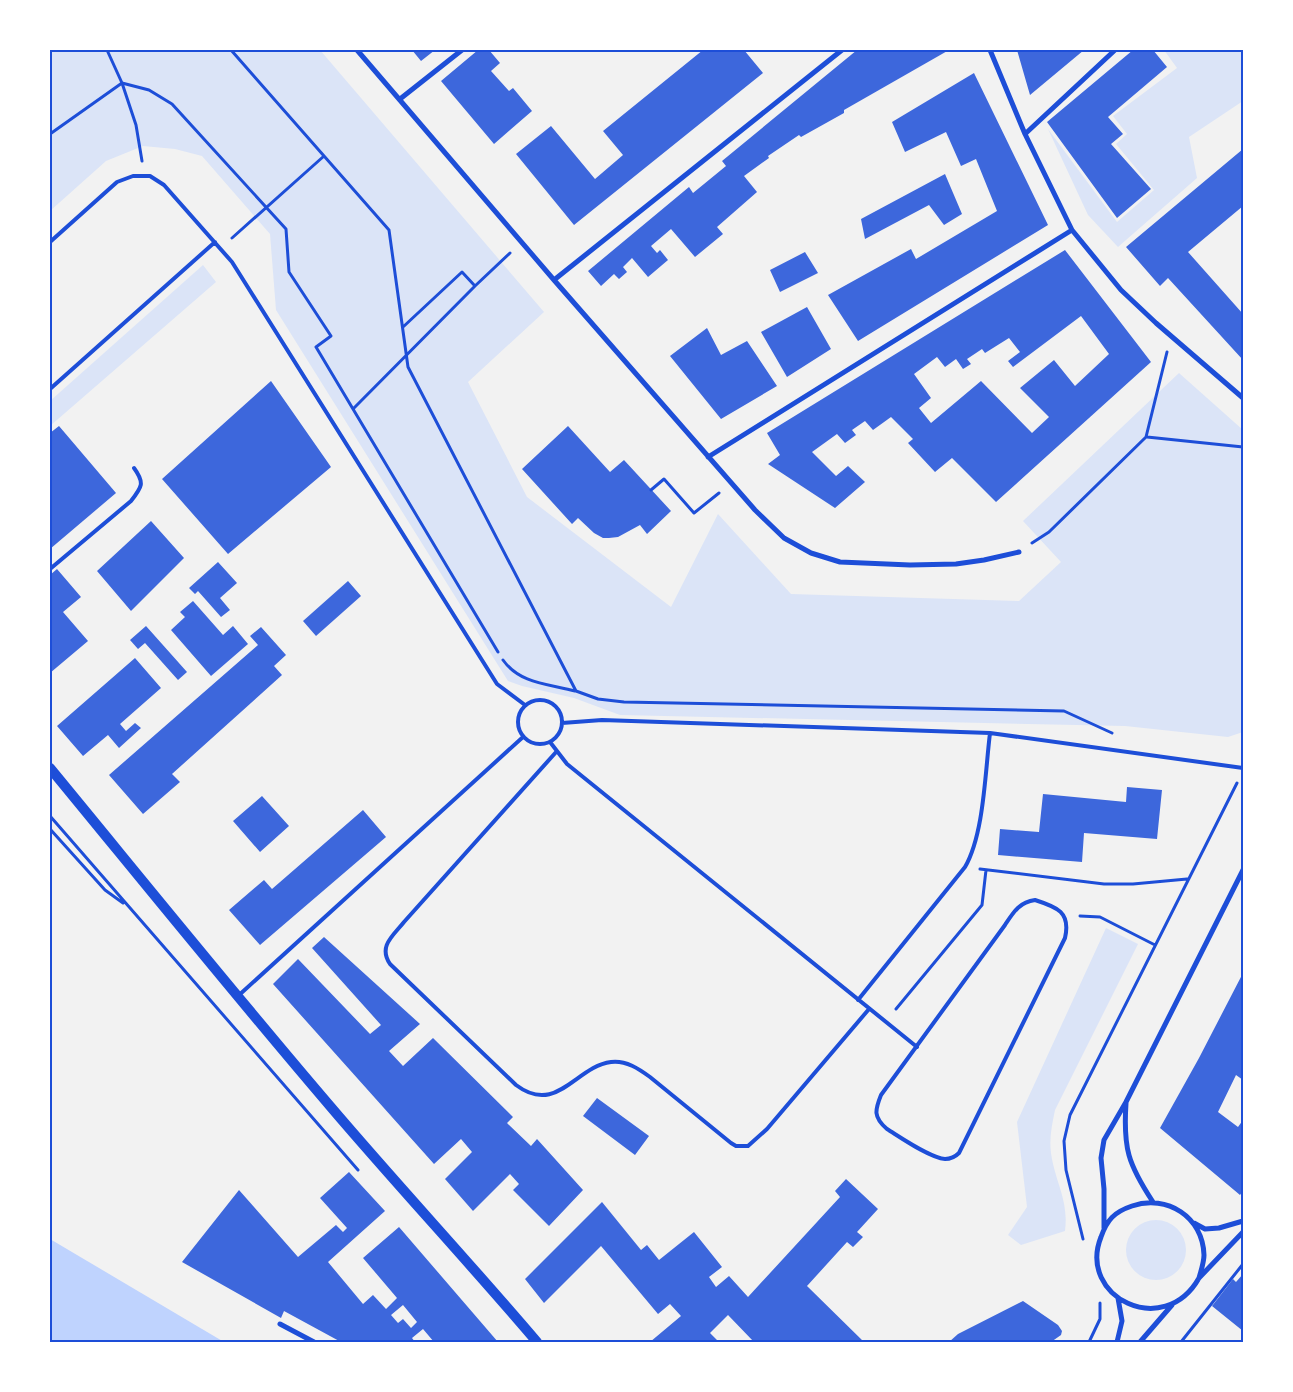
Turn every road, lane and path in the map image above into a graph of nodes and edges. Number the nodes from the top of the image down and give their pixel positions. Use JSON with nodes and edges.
{"nodes":[{"id":1,"x":107,"y":50,"type":"edge"},
{"id":2,"x":232,"y":50,"type":"edge"},
{"id":3,"x":357,"y":50,"type":"edge"},
{"id":4,"x":462,"y":50,"type":"edge"},
{"id":5,"x":842,"y":50,"type":"edge"},
{"id":6,"x":990,"y":50,"type":"edge"},
{"id":7,"x":1114,"y":50,"type":"edge"},
{"id":8,"x":122,"y":83,"type":"junction"},
{"id":9,"x":400,"y":100,"type":"junction"},
{"id":10,"x":50,"y":134,"type":"edge"},
{"id":11,"x":1025,"y":134,"type":"junction"},
{"id":12,"x":324,"y":156,"type":"junction"},
{"id":13,"x":143,"y":163,"type":"dead end"},
{"id":14,"x":267,"y":206,"type":"junction"},
{"id":15,"x":1072,"y":230,"type":"junction"},
{"id":16,"x":50,"y":242,"type":"edge"},
{"id":17,"x":215,"y":242,"type":"junction"},
{"id":18,"x":522,"y":243,"type":"junction"},
{"id":19,"x":220,"y":248,"type":"junction"},
{"id":20,"x":554,"y":280,"type":"junction"},
{"id":21,"x":475,"y":286,"type":"junction"},
{"id":22,"x":402,"y":327,"type":"junction"},
{"id":23,"x":1165,"y":362,"type":"dead end"},
{"id":24,"x":50,"y":389,"type":"edge"},
{"id":25,"x":1243,"y":398,"type":"edge"},
{"id":26,"x":353,"y":409,"type":"junction"},
{"id":27,"x":1146,"y":437,"type":"junction"},
{"id":28,"x":1243,"y":447,"type":"edge"},
{"id":29,"x":708,"y":457,"type":"junction"},
{"id":30,"x":134,"y":468,"type":"dead end"},
{"id":31,"x":732,"y":484,"type":"junction"},
{"id":32,"x":651,"y":490,"type":"dead end"},
{"id":33,"x":1019,"y":552,"type":"joint"},
{"id":34,"x":50,"y":569,"type":"edge"},
{"id":35,"x":576,"y":691,"type":"junction"},
{"id":36,"x":524,"y":705,"type":"junction"},
{"id":37,"x":562,"y":723,"type":"junction"},
{"id":38,"x":990,"y":733,"type":"junction"},
{"id":39,"x":1113,"y":733,"type":"dead end"},
{"id":40,"x":523,"y":737,"type":"junction"},
{"id":41,"x":550,"y":742,"type":"junction"},
{"id":42,"x":557,"y":750,"type":"junction"},
{"id":43,"x":50,"y":768,"type":"edge"},
{"id":44,"x":1243,"y":768,"type":"edge"},
{"id":45,"x":1238,"y":779,"type":"dead end"},
{"id":46,"x":50,"y":816,"type":"edge"},
{"id":47,"x":50,"y":829,"type":"edge"},
{"id":48,"x":965,"y":867,"type":"junction"},
{"id":49,"x":986,"y":870,"type":"junction"},
{"id":50,"x":1243,"y":870,"type":"edge"},
{"id":51,"x":1188,"y":879,"type":"junction"},
{"id":52,"x":1064,"y":915,"type":"junction"},
{"id":53,"x":1155,"y":946,"type":"junction"},
{"id":54,"x":238,"y":996,"type":"junction"},
{"id":55,"x":858,"y":1000,"type":"junction"},
{"id":56,"x":869,"y":1009,"type":"junction"},
{"id":57,"x":896,"y":1009,"type":"dead end"},
{"id":58,"x":917,"y":1048,"type":"junction"},
{"id":59,"x":1126,"y":1102,"type":"junction"},
{"id":60,"x":1153,"y":1202,"type":"junction"},
{"id":61,"x":1243,"y":1221,"type":"edge"},
{"id":62,"x":1192,"y":1222,"type":"junction"},
{"id":63,"x":1104,"y":1228,"type":"junction"},
{"id":64,"x":1243,"y":1232,"type":"edge"},
{"id":65,"x":1084,"y":1247,"type":"dead end"},
{"id":66,"x":1243,"y":1264,"type":"edge"},
{"id":67,"x":1199,"y":1278,"type":"junction"},
{"id":68,"x":1118,"y":1298,"type":"junction"},
{"id":69,"x":1100,"y":1302,"type":"dead end"},
{"id":70,"x":1173,"y":1304,"type":"junction"},
{"id":71,"x":280,"y":1324,"type":"dead end"},
{"id":72,"x":314,"y":1342,"type":"edge"},
{"id":73,"x":537,"y":1342,"type":"edge"},
{"id":74,"x":1089,"y":1342,"type":"edge"},
{"id":75,"x":1118,"y":1342,"type":"edge"},
{"id":76,"x":1140,"y":1342,"type":"edge"},
{"id":77,"x":1181,"y":1342,"type":"edge"}],
"edges":[{"from":1,"to":8,"type":"path"},
{"from":2,"to":12,"type":"path"},
{"from":3,"to":9,"type":"street"},
{"from":4,"to":9,"type":"street"},
{"from":5,"to":20,"type":"street"},
{"from":6,"to":11,"type":"street"},
{"from":7,"to":11,"type":"street"},
{"from":8,"to":10,"type":"path"},
{"from":8,"to":13,"type":"path"},
{"from":8,"to":14,"type":"path"},
{"from":9,"to":18,"type":"street"},
{"from":11,"to":15,"type":"street"},
{"from":12,"to":14,"type":"path"},
{"from":12,"to":22,"type":"path"},
{"from":14,"to":19,"type":"path"},
{"from":14,"to":26,"type":"path"},
{"from":15,"to":25,"type":"street"},
{"from":15,"to":29,"type":"street"},
{"from":16,"to":17,"type":"lane"},
{"from":17,"to":19,"type":"lane"},
{"from":17,"to":24,"type":"lane"},
{"from":18,"to":20,"type":"street"},
{"from":18,"to":21,"type":"path"},
{"from":19,"to":36,"type":"lane"},
{"from":20,"to":29,"type":"street"},
{"from":21,"to":22,"type":"path"},
{"from":21,"to":26,"type":"path"},
{"from":22,"to":35,"type":"path"},
{"from":23,"to":27,"type":"path"},
{"from":26,"to":35,"type":"path"},
{"from":27,"to":28,"type":"path"},
{"from":27,"to":33,"type":"path"},
{"from":29,"to":31,"type":"street"},
{"from":30,"to":34,"type":"lane"},
{"from":31,"to":32,"type":"path"},
{"from":31,"to":33,"type":"street"},
{"from":35,"to":39,"type":"path"},
{"from":36,"to":37,"type":"lane"},
{"from":36,"to":40,"type":"lane"},
{"from":37,"to":38,"type":"lane"},
{"from":37,"to":41,"type":"lane"},
{"from":38,"to":44,"type":"lane"},
{"from":38,"to":48,"type":"lane"},
{"from":40,"to":41,"type":"lane"},
{"from":40,"to":54,"type":"lane"},
{"from":41,"to":42,"type":"lane"},
{"from":42,"to":55,"type":"lane"},
{"from":42,"to":56,"type":"lane"},
{"from":43,"to":54,"type":"main road"},
{"from":45,"to":51,"type":"path"},
{"from":46,"to":47,"type":"path"},
{"from":48,"to":49,"type":"path"},
{"from":48,"to":55,"type":"lane"},
{"from":49,"to":51,"type":"path"},
{"from":49,"to":57,"type":"path"},
{"from":50,"to":59,"type":"street"},
{"from":51,"to":53,"type":"path"},
{"from":52,"to":53,"type":"path"},
{"from":52,"to":58,"type":"lane"},
{"from":52,"to":58,"type":"lane"},
{"from":53,"to":65,"type":"path"},
{"from":54,"to":73,"type":"main road"},
{"from":55,"to":56,"type":"lane"},
{"from":56,"to":58,"type":"lane"},
{"from":59,"to":60,"type":"street"},
{"from":59,"to":63,"type":"street"},
{"from":60,"to":62,"type":"street"},
{"from":60,"to":63,"type":"street"},
{"from":61,"to":62,"type":"street"},
{"from":62,"to":67,"type":"street"},
{"from":63,"to":68,"type":"street"},
{"from":64,"to":67,"type":"street"},
{"from":66,"to":77,"type":"path"},
{"from":67,"to":70,"type":"street"},
{"from":68,"to":70,"type":"street"},
{"from":68,"to":75,"type":"street"},
{"from":69,"to":74,"type":"path"},
{"from":70,"to":76,"type":"street"},
{"from":71,"to":72,"type":"street"}]}
